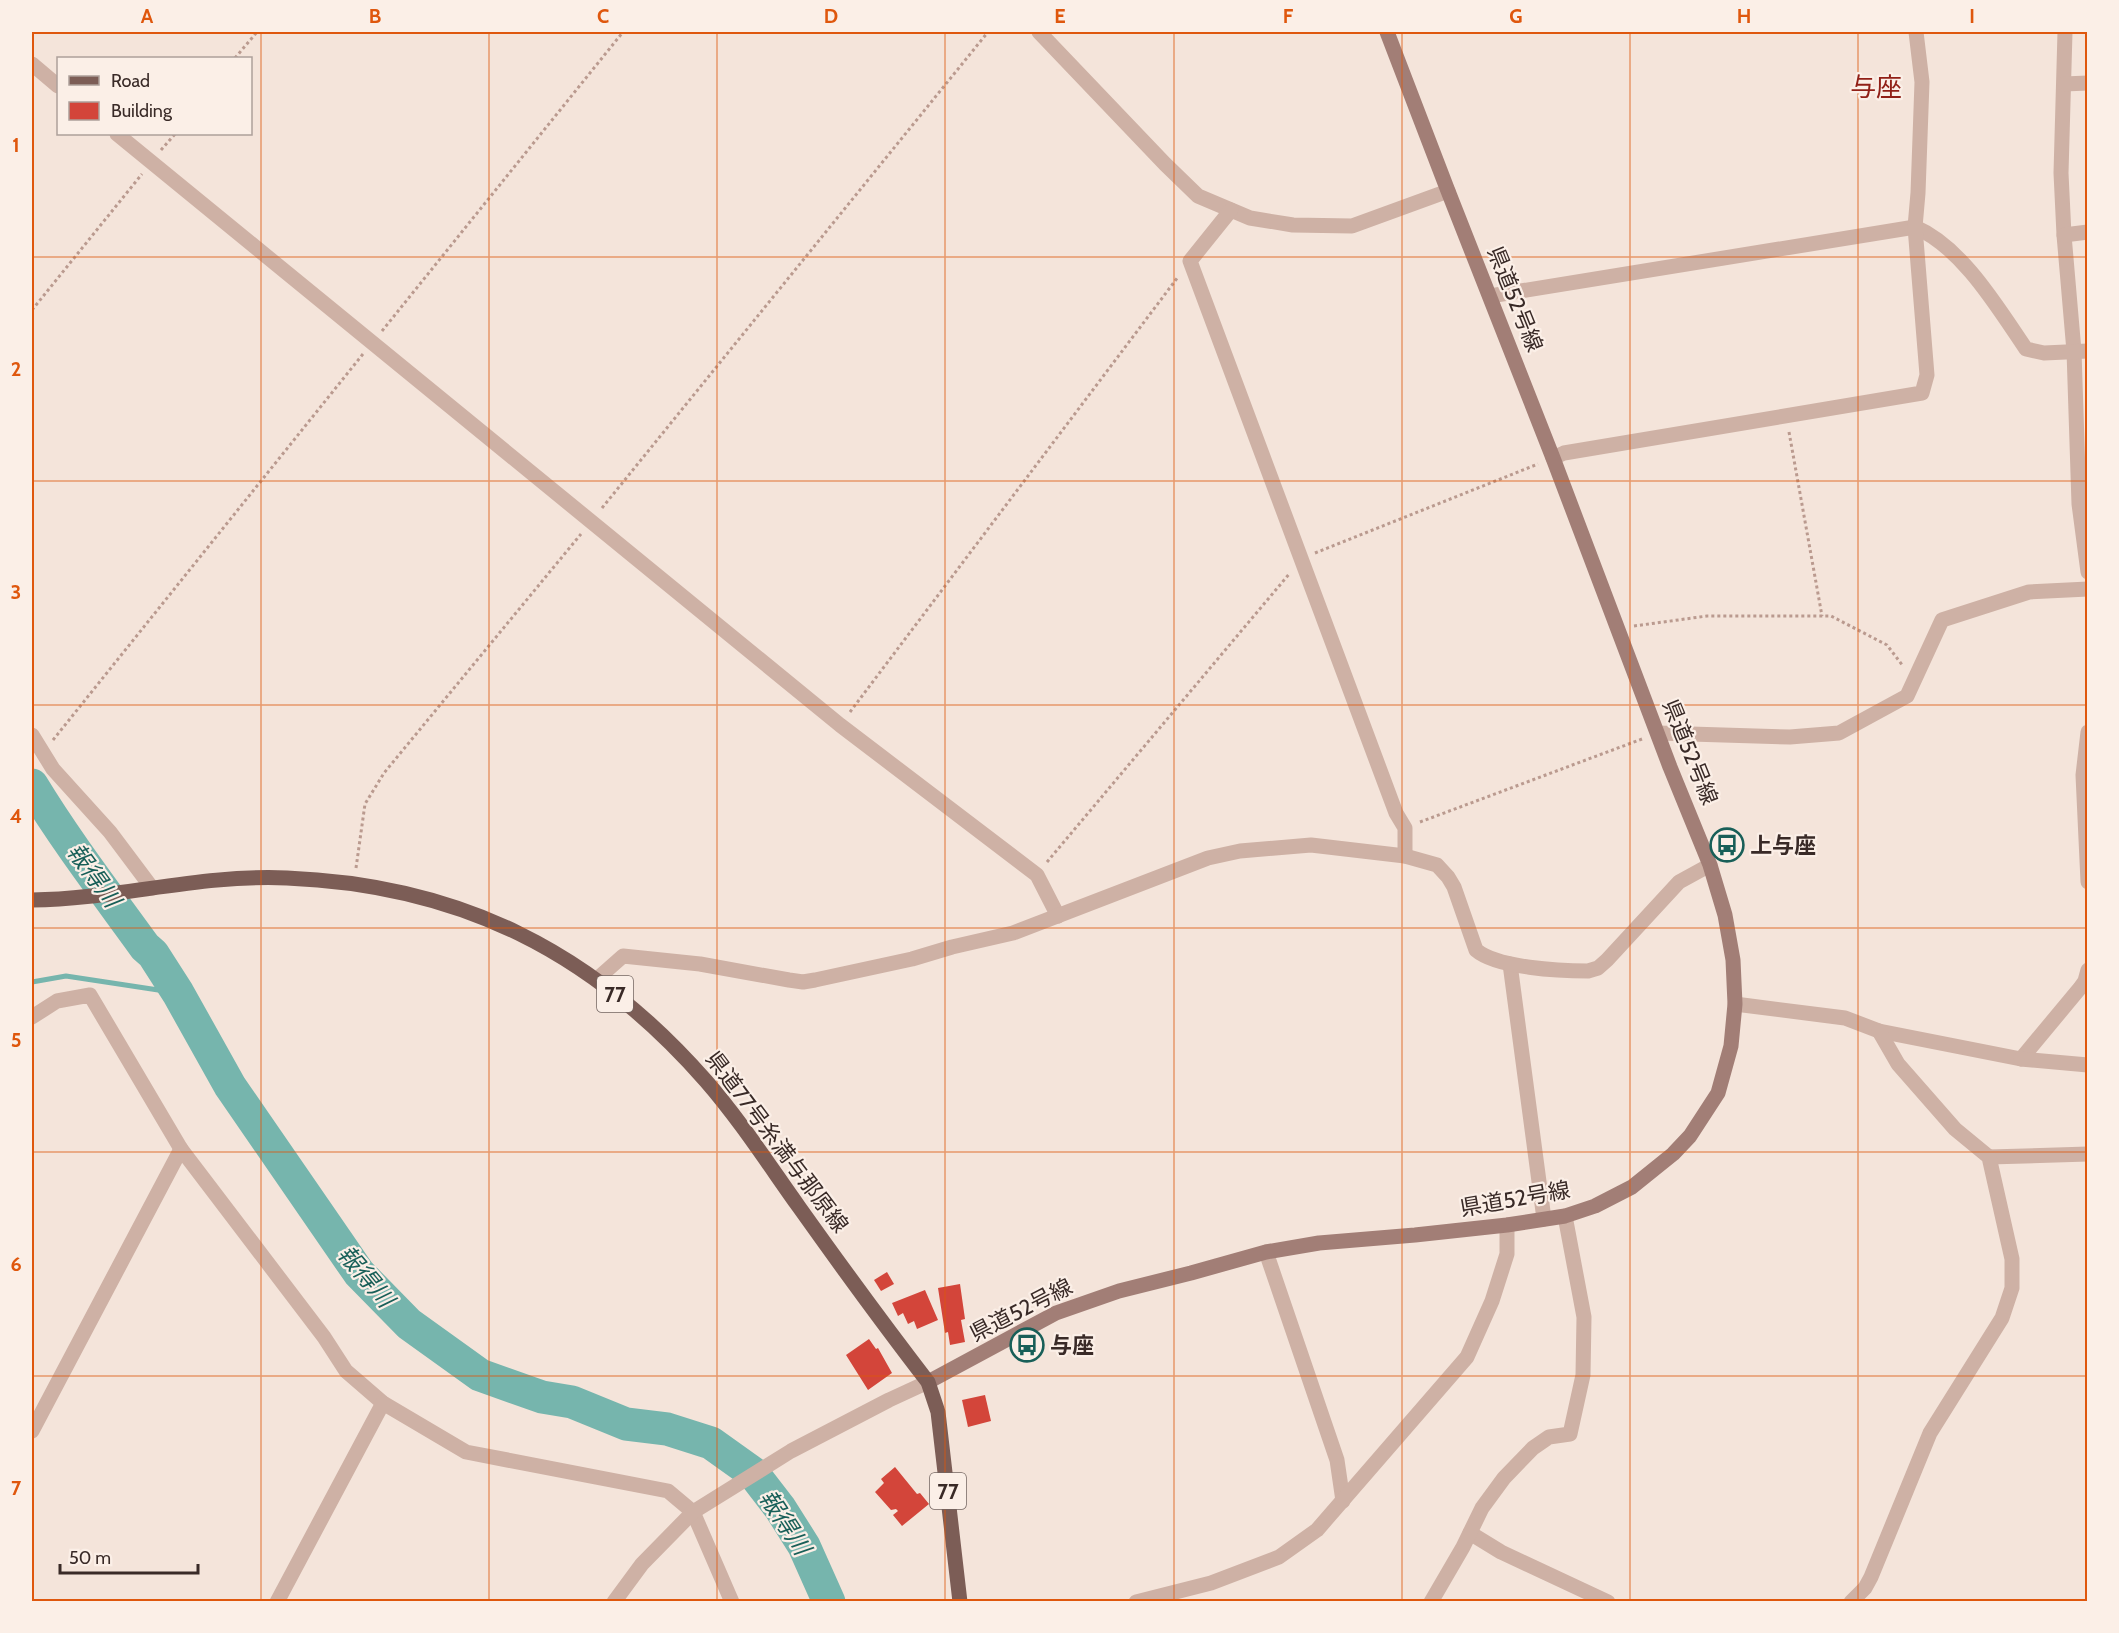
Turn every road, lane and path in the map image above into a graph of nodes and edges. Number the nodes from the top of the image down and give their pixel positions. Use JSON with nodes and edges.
{"nodes":[{"id":1,"x":256,"y":32,"type":"edge"},
{"id":2,"x":623,"y":32,"type":"edge"},
{"id":3,"x":988,"y":32,"type":"edge"},
{"id":4,"x":1039,"y":32,"type":"edge"},
{"id":5,"x":1387,"y":32,"type":"edge"},
{"id":6,"x":1916,"y":32,"type":"edge"},
{"id":7,"x":2066,"y":32,"type":"edge"},
{"id":8,"x":236,"y":57,"type":"edge"},
{"id":9,"x":32,"y":64,"type":"edge"},
{"id":10,"x":2088,"y":83,"type":"edge"},
{"id":11,"x":2064,"y":84,"type":"junction"},
{"id":12,"x":57,"y":85,"type":"edge"},
{"id":13,"x":118,"y":135,"type":"edge"},
{"id":14,"x":151,"y":163,"type":"junction"},
{"id":15,"x":1448,"y":191,"type":"junction"},
{"id":16,"x":1231,"y":210,"type":"junction"},
{"id":17,"x":1915,"y":227,"type":"junction"},
{"id":18,"x":2088,"y":232,"type":"edge"},
{"id":19,"x":2064,"y":235,"type":"junction"},
{"id":20,"x":1190,"y":261,"type":"junction"},
{"id":21,"x":1490,"y":296,"type":"junction"},
{"id":22,"x":32,"y":310,"type":"edge"},
{"id":23,"x":373,"y":342,"type":"junction"},
{"id":24,"x":2081,"y":351,"type":"edge"},
{"id":25,"x":1786,"y":415,"type":"junction"},
{"id":26,"x":1553,"y":458,"type":"junction"},
{"id":27,"x":592,"y":521,"type":"junction"},
{"id":28,"x":1301,"y":558,"type":"junction"},
{"id":29,"x":2088,"y":572,"type":"edge"},
{"id":30,"x":2088,"y":589,"type":"edge"},
{"id":31,"x":1822,"y":616,"type":"junction"},
{"id":32,"x":1617,"y":629,"type":"junction"},
{"id":33,"x":1914,"y":681,"type":"junction"},
{"id":34,"x":840,"y":725,"type":"junction"},
{"id":35,"x":2088,"y":732,"type":"edge"},
{"id":36,"x":1658,"y":733,"type":"junction"},
{"id":37,"x":32,"y":735,"type":"edge"},
{"id":38,"x":43,"y":753,"type":"junction"},
{"id":39,"x":1405,"y":828,"type":"junction"},
{"id":40,"x":1405,"y":856,"type":"junction"},
{"id":41,"x":1710,"y":865,"type":"junction"},
{"id":42,"x":1037,"y":875,"type":"junction"},
{"id":43,"x":2088,"y":882,"type":"edge"},
{"id":44,"x":353,"y":883,"type":"junction"},
{"id":45,"x":152,"y":888,"type":"junction"},
{"id":46,"x":36,"y":900,"type":"edge"},
{"id":47,"x":1058,"y":916,"type":"junction"},
{"id":48,"x":1509,"y":964,"type":"junction"},
{"id":49,"x":2088,"y":970,"type":"edge"},
{"id":50,"x":597,"y":979,"type":"junction"},
{"id":51,"x":1736,"y":1004,"type":"junction"},
{"id":52,"x":32,"y":1017,"type":"edge"},
{"id":53,"x":1879,"y":1031,"type":"junction"},
{"id":54,"x":2020,"y":1059,"type":"junction"},
{"id":55,"x":2088,"y":1065,"type":"edge"},
{"id":56,"x":181,"y":1149,"type":"junction"},
{"id":57,"x":2088,"y":1154,"type":"edge"},
{"id":58,"x":1989,"y":1157,"type":"junction"},
{"id":59,"x":1565,"y":1215,"type":"junction"},
{"id":60,"x":1544,"y":1219,"type":"junction"},
{"id":61,"x":1507,"y":1225,"type":"junction"},
{"id":62,"x":1266,"y":1252,"type":"junction"},
{"id":63,"x":928,"y":1382,"type":"junction"},
{"id":64,"x":383,"y":1403,"type":"junction"},
{"id":65,"x":32,"y":1431,"type":"edge"},
{"id":66,"x":1343,"y":1501,"type":"junction"},
{"id":67,"x":693,"y":1512,"type":"junction"},
{"id":68,"x":1470,"y":1533,"type":"junction"},
{"id":69,"x":277,"y":1602,"type":"edge"},
{"id":70,"x":614,"y":1602,"type":"edge"},
{"id":71,"x":732,"y":1602,"type":"edge"},
{"id":72,"x":960,"y":1602,"type":"edge"},
{"id":73,"x":1136,"y":1602,"type":"edge"},
{"id":74,"x":1431,"y":1602,"type":"edge"},
{"id":75,"x":1608,"y":1602,"type":"edge"},
{"id":76,"x":1851,"y":1602,"type":"edge"}],
"edges":[{"from":1,"to":8,"type":"path"},
{"from":2,"to":23,"type":"path"},
{"from":3,"to":27,"type":"path"},
{"from":4,"to":16,"type":"street"},
{"from":5,"to":15,"type":"main road","name":"県道52号線"},
{"from":6,"to":17,"type":"street"},
{"from":7,"to":11,"type":"street"},
{"from":9,"to":12,"type":"street"},
{"from":10,"to":11,"type":"street"},
{"from":11,"to":19,"type":"street"},
{"from":13,"to":14,"type":"street"},
{"from":14,"to":22,"type":"path"},
{"from":14,"to":23,"type":"street"},
{"from":15,"to":16,"type":"street"},
{"from":15,"to":21,"type":"main road","name":"県道52号線"},
{"from":16,"to":20,"type":"street"},
{"from":17,"to":21,"type":"street"},
{"from":17,"to":24,"type":"street"},
{"from":17,"to":25,"type":"street"},
{"from":18,"to":19,"type":"street"},
{"from":19,"to":24,"type":"street"},
{"from":20,"to":28,"type":"street"},
{"from":20,"to":34,"type":"path"},
{"from":21,"to":26,"type":"main road","name":"県道52号線"},
{"from":23,"to":27,"type":"street"},
{"from":23,"to":38,"type":"path"},
{"from":24,"to":29,"type":"street"},
{"from":25,"to":26,"type":"street"},
{"from":25,"to":31,"type":"path"},
{"from":26,"to":28,"type":"path"},
{"from":26,"to":32,"type":"main road","name":"県道52号線"},
{"from":27,"to":34,"type":"street"},
{"from":27,"to":44,"type":"path"},
{"from":28,"to":39,"type":"street"},
{"from":28,"to":42,"type":"path"},
{"from":30,"to":33,"type":"street"},
{"from":31,"to":32,"type":"path"},
{"from":31,"to":33,"type":"path"},
{"from":32,"to":36,"type":"main road","name":"県道52号線"},
{"from":33,"to":36,"type":"street"},
{"from":34,"to":42,"type":"street"},
{"from":35,"to":43,"type":"street"},
{"from":36,"to":39,"type":"path"},
{"from":36,"to":41,"type":"main road","name":"県道52号線"},
{"from":37,"to":38,"type":"street"},
{"from":38,"to":45,"type":"street"},
{"from":39,"to":40,"type":"street"},
{"from":40,"to":47,"type":"street"},
{"from":40,"to":48,"type":"street"},
{"from":41,"to":48,"type":"street"},
{"from":41,"to":51,"type":"main road","name":"県道52号線"},
{"from":42,"to":47,"type":"street"},
{"from":44,"to":45,"type":"main road","name":"県道77号糸満与那原線","number":"77"},
{"from":44,"to":50,"type":"main road","name":"県道77号糸満与那原線","number":"77"},
{"from":45,"to":46,"type":"main road","name":"県道77号糸満与那原線","number":"77"},
{"from":47,"to":50,"type":"street"},
{"from":48,"to":60,"type":"street"},
{"from":49,"to":54,"type":"street"},
{"from":50,"to":63,"type":"main road","name":"県道77号糸満与那原線","number":"77"},
{"from":51,"to":53,"type":"street"},
{"from":51,"to":59,"type":"main road","name":"県道52号線"},
{"from":52,"to":56,"type":"street"},
{"from":53,"to":54,"type":"street"},
{"from":53,"to":58,"type":"street"},
{"from":54,"to":55,"type":"street"},
{"from":56,"to":64,"type":"street"},
{"from":56,"to":65,"type":"street"},
{"from":57,"to":58,"type":"street"},
{"from":58,"to":76,"type":"street"},
{"from":59,"to":60,"type":"main road","name":"県道52号線"},
{"from":59,"to":68,"type":"street"},
{"from":60,"to":61,"type":"main road","name":"県道52号線"},
{"from":61,"to":62,"type":"main road","name":"県道52号線"},
{"from":61,"to":66,"type":"street"},
{"from":62,"to":63,"type":"main road","name":"県道52号線"},
{"from":62,"to":66,"type":"street"},
{"from":63,"to":67,"type":"street"},
{"from":63,"to":72,"type":"main road","name":"県道77号糸満与那原線","number":"77"},
{"from":64,"to":67,"type":"street"},
{"from":64,"to":69,"type":"street"},
{"from":66,"to":73,"type":"street"},
{"from":67,"to":70,"type":"street"},
{"from":67,"to":71,"type":"street"},
{"from":68,"to":74,"type":"street"},
{"from":68,"to":75,"type":"street"}]}
